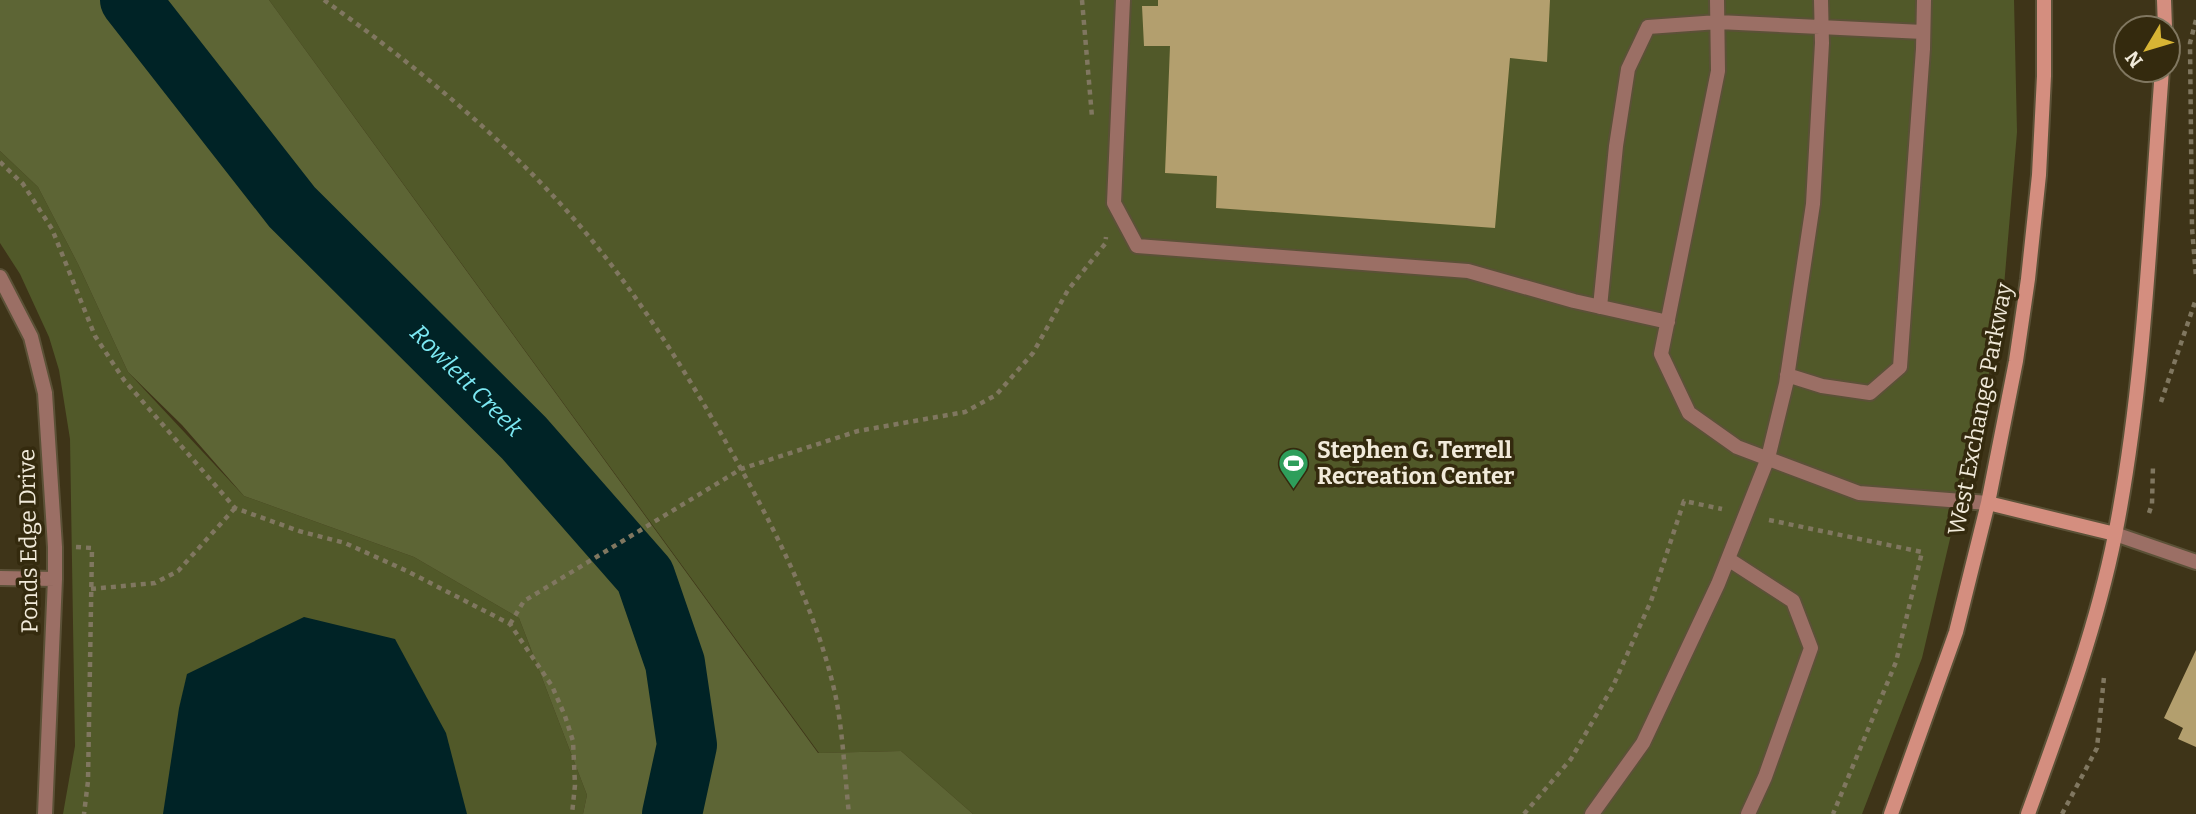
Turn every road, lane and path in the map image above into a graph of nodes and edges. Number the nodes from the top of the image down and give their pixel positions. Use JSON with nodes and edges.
{"nodes":[{"id":1,"x":324,"y":0,"type":"edge"},
{"id":2,"x":1082,"y":0,"type":"edge"},
{"id":3,"x":1124,"y":0,"type":"edge"},
{"id":4,"x":1717,"y":0,"type":"edge"},
{"id":5,"x":1821,"y":0,"type":"edge"},
{"id":6,"x":1924,"y":0,"type":"edge"},
{"id":7,"x":2045,"y":0,"type":"edge"},
{"id":8,"x":2196,"y":20,"type":"edge"},
{"id":9,"x":1718,"y":22,"type":"junction"},
{"id":10,"x":1821,"y":27,"type":"junction"},
{"id":11,"x":1923,"y":32,"type":"junction"},
{"id":12,"x":2161,"y":84,"type":"edge"},
{"id":13,"x":1094,"y":125,"type":"dead end"},
{"id":14,"x":0,"y":162,"type":"edge"},
{"id":15,"x":1114,"y":203,"type":"junction"},
{"id":16,"x":0,"y":277,"type":"edge"},
{"id":17,"x":2196,"y":277,"type":"edge"},
{"id":18,"x":2196,"y":299,"type":"edge"},
{"id":19,"x":1600,"y":307,"type":"junction"},
{"id":20,"x":1668,"y":322,"type":"junction"},
{"id":21,"x":1787,"y":375,"type":"junction"},
{"id":22,"x":2159,"y":407,"type":"dead end"},
{"id":23,"x":2154,"y":456,"type":"dead end"},
{"id":24,"x":1768,"y":458,"type":"junction"},
{"id":25,"x":741,"y":470,"type":"junction"},
{"id":26,"x":1987,"y":503,"type":"junction"},
{"id":27,"x":235,"y":508,"type":"junction"},
{"id":28,"x":2149,"y":513,"type":"dead end"},
{"id":29,"x":1746,"y":515,"type":"junction"},
{"id":30,"x":2115,"y":534,"type":"junction"},
{"id":31,"x":55,"y":547,"type":"junction"},
{"id":32,"x":1728,"y":559,"type":"junction"},
{"id":33,"x":2196,"y":562,"type":"edge"},
{"id":34,"x":0,"y":578,"type":"edge"},
{"id":35,"x":55,"y":579,"type":"junction"},
{"id":36,"x":91,"y":589,"type":"junction"},
{"id":37,"x":510,"y":624,"type":"junction"},
{"id":38,"x":2104,"y":673,"type":"dead end"},
{"id":39,"x":46,"y":814,"type":"edge"},
{"id":40,"x":84,"y":814,"type":"edge"},
{"id":41,"x":572,"y":814,"type":"edge"},
{"id":42,"x":849,"y":814,"type":"edge"},
{"id":43,"x":1524,"y":814,"type":"edge"},
{"id":44,"x":1592,"y":814,"type":"edge"},
{"id":45,"x":1748,"y":814,"type":"edge"},
{"id":46,"x":1833,"y":814,"type":"edge"},
{"id":47,"x":1891,"y":814,"type":"edge"},
{"id":48,"x":2028,"y":814,"type":"edge"},
{"id":49,"x":2062,"y":814,"type":"edge"}],
"edges":[{"from":1,"to":25,"type":"path"},
{"from":2,"to":13,"type":"path"},
{"from":3,"to":15,"type":"street"},
{"from":4,"to":9,"type":"street"},
{"from":5,"to":10,"type":"street"},
{"from":6,"to":11,"type":"street"},
{"from":7,"to":26,"type":"main road","name":"West Exchange Parkway"},
{"from":8,"to":17,"type":"path"},
{"from":9,"to":10,"type":"street"},
{"from":9,"to":19,"type":"street"},
{"from":9,"to":20,"type":"street"},
{"from":10,"to":11,"type":"street"},
{"from":10,"to":21,"type":"street"},
{"from":11,"to":21,"type":"street"},
{"from":12,"to":30,"type":"main road"},
{"from":14,"to":27,"type":"path"},
{"from":15,"to":19,"type":"street"},
{"from":15,"to":25,"type":"path"},
{"from":16,"to":31,"type":"street","name":"Ponds Edge Drive"},
{"from":18,"to":22,"type":"path"},
{"from":19,"to":20,"type":"street"},
{"from":20,"to":24,"type":"street"},
{"from":21,"to":24,"type":"street"},
{"from":23,"to":28,"type":"path"},
{"from":24,"to":26,"type":"street"},
{"from":24,"to":29,"type":"street"},
{"from":25,"to":37,"type":"path"},
{"from":25,"to":42,"type":"path"},
{"from":26,"to":30,"type":"main road"},
{"from":26,"to":47,"type":"main road","name":"West Exchange Parkway"},
{"from":27,"to":36,"type":"path"},
{"from":27,"to":37,"type":"path"},
{"from":29,"to":32,"type":"street"},
{"from":29,"to":43,"type":"path"},
{"from":29,"to":46,"type":"path"},
{"from":30,"to":33,"type":"street"},
{"from":30,"to":48,"type":"main road"},
{"from":31,"to":35,"type":"street","name":"Ponds Edge Drive"},
{"from":31,"to":36,"type":"path"},
{"from":32,"to":44,"type":"street"},
{"from":32,"to":45,"type":"street"},
{"from":34,"to":35,"type":"street"},
{"from":35,"to":39,"type":"street","name":"Ponds Edge Drive"},
{"from":36,"to":40,"type":"path"},
{"from":37,"to":41,"type":"path"},
{"from":38,"to":49,"type":"path"}]}
